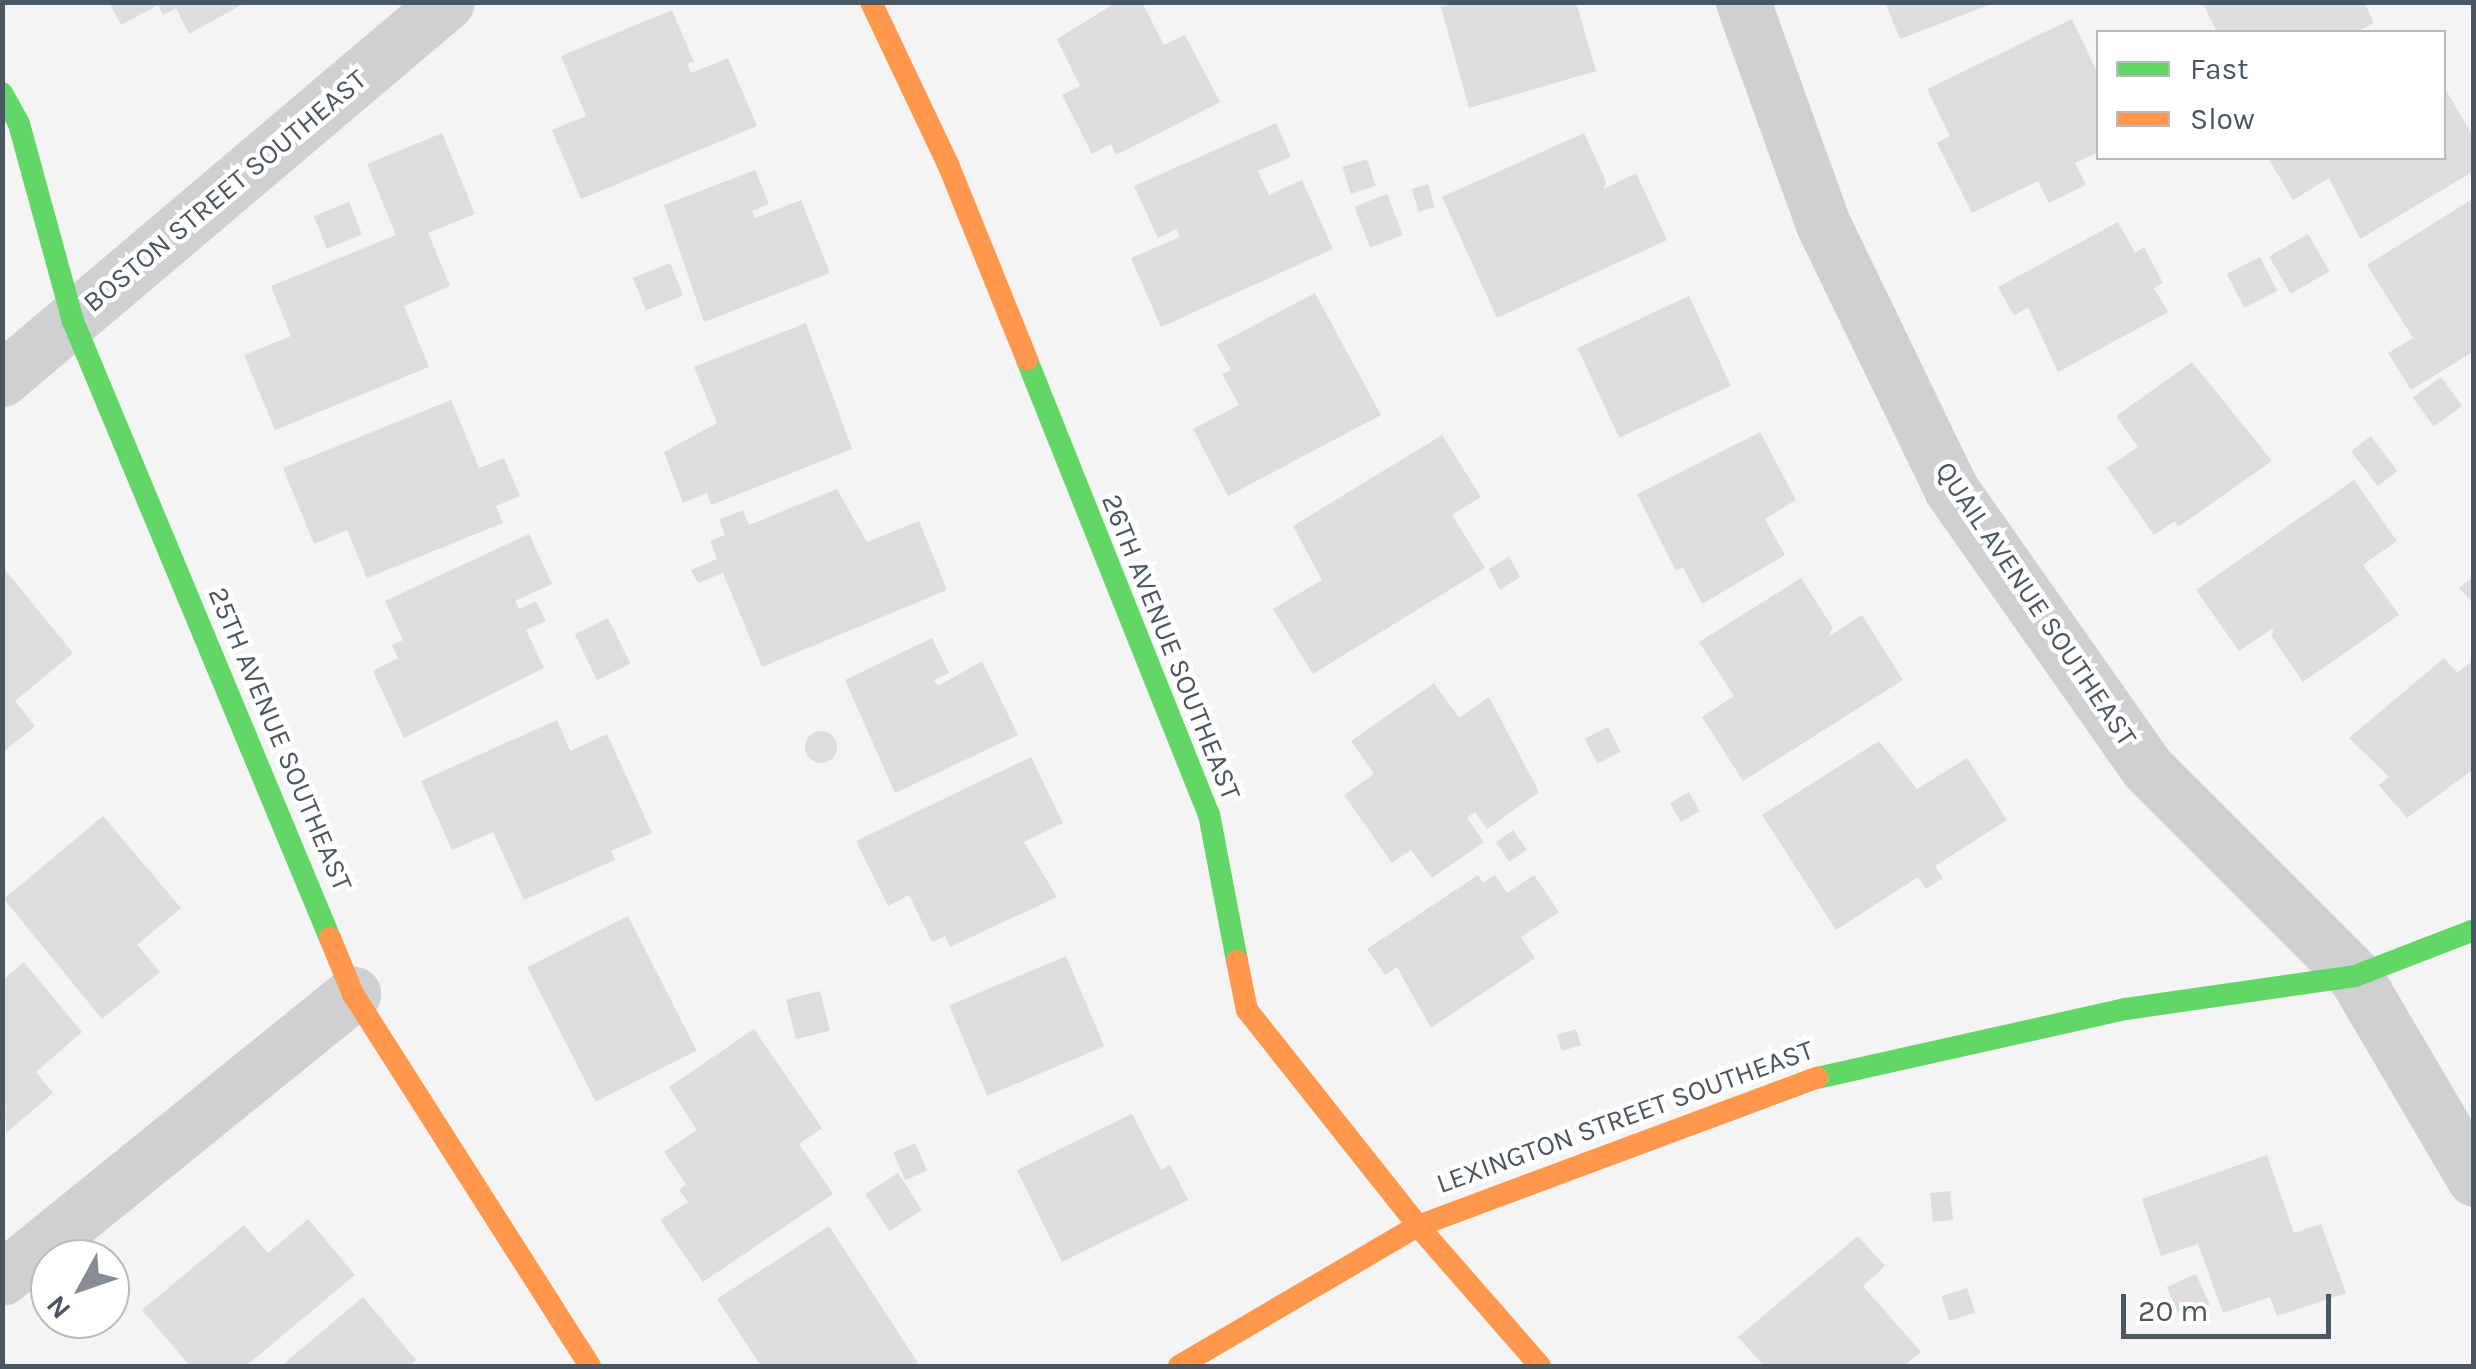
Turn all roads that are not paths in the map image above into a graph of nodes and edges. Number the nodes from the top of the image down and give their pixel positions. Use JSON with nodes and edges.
{"nodes":[{"id":1,"x":447,"y":2,"type":"edge"},
{"id":2,"x":870,"y":2,"type":"edge"},
{"id":3,"x":1743,"y":2,"type":"edge"},
{"id":4,"x":2,"y":93,"type":"edge"},
{"id":5,"x":73,"y":321,"type":"junction"},
{"id":6,"x":2,"y":380,"type":"edge"},
{"id":7,"x":2474,"y":930,"type":"edge"},
{"id":8,"x":2355,"y":976,"type":"junction"},
{"id":9,"x":353,"y":994,"type":"junction"},
{"id":10,"x":2474,"y":1179,"type":"edge"},
{"id":11,"x":1418,"y":1226,"type":"junction"},
{"id":12,"x":2,"y":1278,"type":"edge"},
{"id":13,"x":590,"y":1366,"type":"edge"},
{"id":14,"x":1179,"y":1366,"type":"edge"},
{"id":15,"x":1540,"y":1366,"type":"edge"}],
"edges":[{"from":1,"to":5,"type":"street","name":"BOSTON STREET SOUTHEAST"},
{"from":2,"to":11,"type":"street","name":"26TH AVENUE SOUTHEAST"},
{"from":3,"to":8,"type":"street","name":"QUAIL AVENUE SOUTHEAST"},
{"from":4,"to":5,"type":"street","name":"25TH AVENUE SOUTHEAST"},
{"from":5,"to":6,"type":"street","name":"BOSTON STREET SOUTHEAST"},
{"from":5,"to":9,"type":"street","name":"25TH AVENUE SOUTHEAST"},
{"from":7,"to":8,"type":"street","name":"LEXINGTON STREET SOUTHEAST"},
{"from":8,"to":10,"type":"street","name":"QUAIL AVENUE SOUTHEAST"},
{"from":8,"to":11,"type":"street","name":"LEXINGTON STREET SOUTHEAST"},
{"from":9,"to":12,"type":"street"},
{"from":9,"to":13,"type":"street","name":"25TH AVENUE SOUTHEAST"},
{"from":11,"to":14,"type":"street","name":"LEXINGTON STREET SOUTHEAST"},
{"from":11,"to":15,"type":"street","name":"26TH AVENUE SOUTHEAST"}]}
